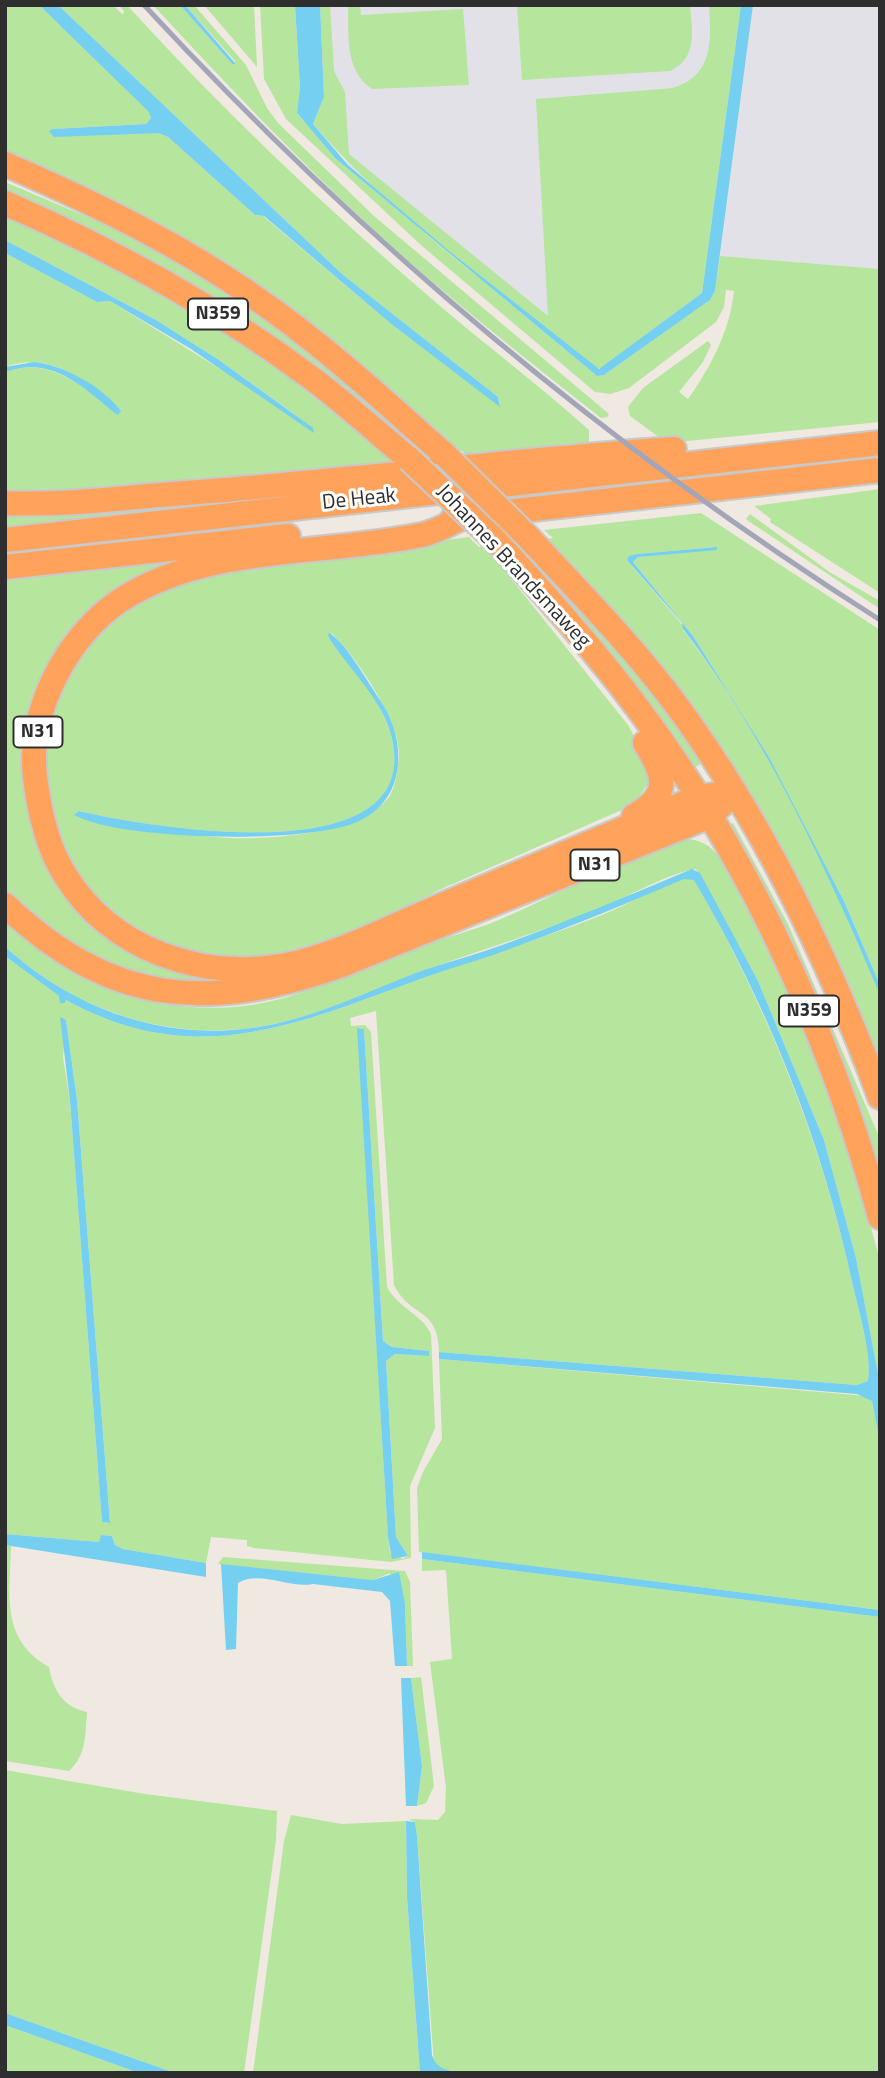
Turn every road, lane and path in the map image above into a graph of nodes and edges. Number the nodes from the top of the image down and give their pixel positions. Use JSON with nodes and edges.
{"nodes":[{"id":1,"x":5,"y":164,"type":"edge"},
{"id":2,"x":5,"y":203,"type":"edge"},
{"id":3,"x":880,"y":443,"type":"edge"},
{"id":4,"x":759,"y":456,"type":"junction"},
{"id":5,"x":880,"y":470,"type":"edge"},
{"id":6,"x":5,"y":503,"type":"edge"},
{"id":7,"x":465,"y":516,"type":"junction"},
{"id":8,"x":5,"y":540,"type":"edge"},
{"id":9,"x":5,"y":567,"type":"edge"},
{"id":10,"x":629,"y":697,"type":"junction"},
{"id":11,"x":735,"y":792,"type":"junction"},
{"id":12,"x":704,"y":807,"type":"junction"},
{"id":13,"x":606,"y":836,"type":"junction"},
{"id":14,"x":5,"y":905,"type":"edge"},
{"id":15,"x":880,"y":1097,"type":"edge"},
{"id":16,"x":880,"y":1217,"type":"edge"}],
"edges":[{"from":1,"to":11,"type":"highway","name":"Johannes Brandsmaweg","number":"N359","bridge":true},
{"from":2,"to":10,"type":"highway","name":"Johannes Brandsmaweg","number":"N359","bridge":true},
{"from":3,"to":4,"type":"highway","name":"De Heak"},
{"from":4,"to":6,"type":"highway"},
{"from":4,"to":8,"type":"highway","name":"De Heak"},
{"from":5,"to":7,"type":"highway","name":"De Heak","number":"N31"},
{"from":7,"to":9,"type":"highway","name":"De Heak","number":"N31"},
{"from":7,"to":13,"type":"highway","number":"N31"},
{"from":10,"to":12,"type":"highway","name":"Johannes Brandsmaweg","number":"N359"},
{"from":10,"to":13,"type":"highway","number":"N31"},
{"from":11,"to":12,"type":"highway"},
{"from":11,"to":15,"type":"highway","name":"Johannes Brandsmaweg","number":"N359"},
{"from":12,"to":13,"type":"highway","number":"N31"},
{"from":12,"to":14,"type":"highway","number":"N31"},
{"from":12,"to":16,"type":"highway","name":"Johannes Brandsmaweg","number":"N359"}]}
